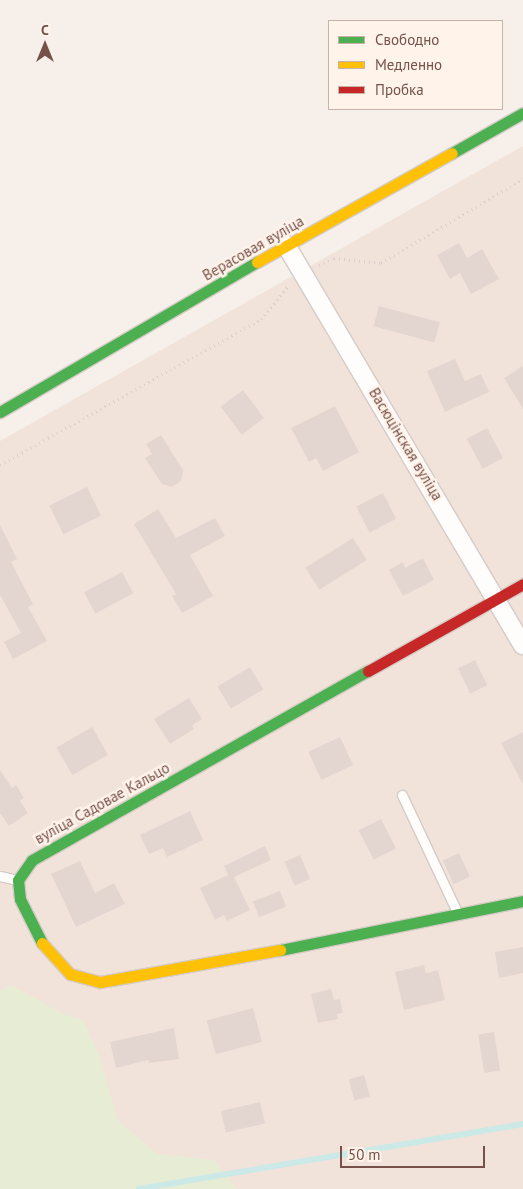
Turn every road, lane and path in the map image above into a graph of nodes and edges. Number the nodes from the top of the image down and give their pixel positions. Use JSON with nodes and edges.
{"nodes":[{"id":1,"x":523,"y":113,"type":"edge"},
{"id":2,"x":523,"y":179,"type":"edge"},
{"id":3,"x":286,"y":245,"type":"junction"},
{"id":4,"x":304,"y":273,"type":"junction"},
{"id":5,"x":0,"y":412,"type":"edge"},
{"id":6,"x":0,"y":466,"type":"edge"},
{"id":7,"x":523,"y":584,"type":"edge"},
{"id":8,"x":498,"y":599,"type":"junction"},
{"id":9,"x":523,"y":644,"type":"edge"},
{"id":10,"x":402,"y":795,"type":"dead end"},
{"id":11,"x":0,"y":876,"type":"edge"},
{"id":12,"x":18,"y":880,"type":"junction"},
{"id":13,"x":523,"y":901,"type":"edge"},
{"id":14,"x":458,"y":914,"type":"junction"}],
"edges":[{"from":1,"to":3,"type":"street","name":"Верасовая вуліца"},
{"from":2,"to":4,"type":"path"},
{"from":3,"to":4,"type":"street","name":"Васюцінская вуліца"},
{"from":3,"to":5,"type":"street","name":"Верасовая вуліца"},
{"from":4,"to":6,"type":"path"},
{"from":4,"to":8,"type":"street","name":"Васюцінская вуліца"},
{"from":7,"to":8,"type":"street","name":"вуліца Садовае Кальцо"},
{"from":8,"to":9,"type":"street","name":"Васюцінская вуліца"},
{"from":8,"to":12,"type":"street","name":"вуліца Садовае Кальцо"},
{"from":10,"to":14,"type":"lane"},
{"from":11,"to":12,"type":"lane"},
{"from":12,"to":14,"type":"street"},
{"from":13,"to":14,"type":"street"}]}
